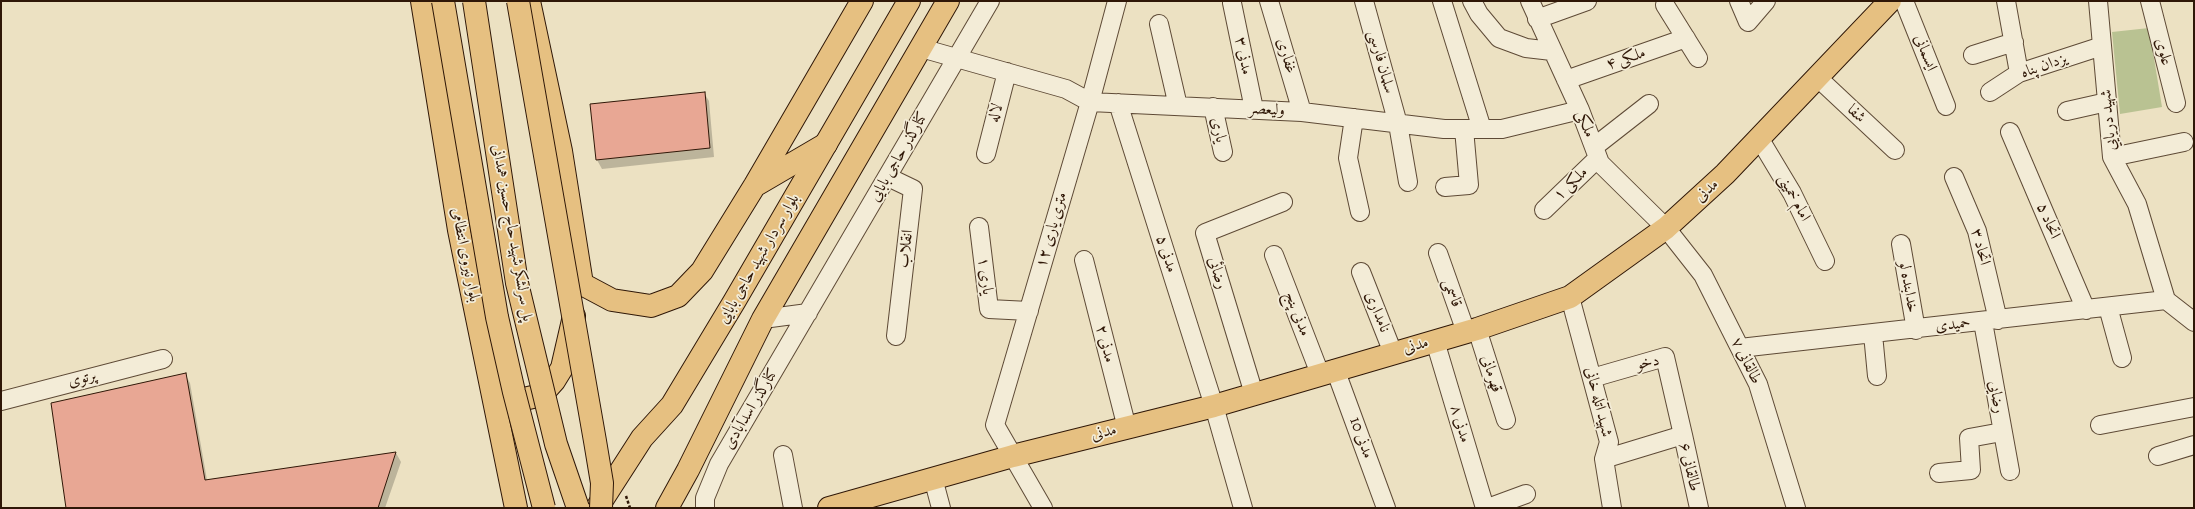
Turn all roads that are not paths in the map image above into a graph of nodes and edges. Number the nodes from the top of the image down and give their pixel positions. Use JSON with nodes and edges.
{"nodes":[{"id":1,"x":422,"y":1,"type":"edge"},
{"id":2,"x":443,"y":1,"type":"edge"},
{"id":3,"x":474,"y":1,"type":"edge"},
{"id":4,"x":518,"y":1,"type":"edge"},
{"id":5,"x":530,"y":1,"type":"edge"},
{"id":6,"x":862,"y":1,"type":"edge"},
{"id":7,"x":909,"y":1,"type":"edge"},
{"id":8,"x":948,"y":1,"type":"edge"},
{"id":9,"x":990,"y":1,"type":"edge"},
{"id":10,"x":1117,"y":1,"type":"edge"},
{"id":11,"x":1269,"y":1,"type":"edge"},
{"id":12,"x":1364,"y":1,"type":"edge"},
{"id":13,"x":1442,"y":1,"type":"edge"},
{"id":14,"x":1472,"y":1,"type":"edge"},
{"id":15,"x":1530,"y":1,"type":"edge"},
{"id":16,"x":1587,"y":1,"type":"edge"},
{"id":17,"x":1739,"y":1,"type":"edge"},
{"id":18,"x":1766,"y":1,"type":"edge"},
{"id":19,"x":1890,"y":1,"type":"edge"},
{"id":20,"x":1904,"y":1,"type":"edge"},
{"id":21,"x":2006,"y":1,"type":"edge"},
{"id":22,"x":2098,"y":1,"type":"edge"},
{"id":23,"x":2150,"y":1,"type":"edge"},
{"id":24,"x":1232,"y":3,"type":"dead end"},
{"id":25,"x":1665,"y":5,"type":"dead end"},
{"id":26,"x":1537,"y":19,"type":"junction"},
{"id":27,"x":1159,"y":24,"type":"dead end"},
{"id":28,"x":1686,"y":38,"type":"junction"},
{"id":29,"x":2014,"y":42,"type":"junction"},
{"id":30,"x":2102,"y":46,"type":"junction"},
{"id":31,"x":921,"y":48,"type":"junction"},
{"id":32,"x":1552,"y":50,"type":"junction"},
{"id":33,"x":1973,"y":55,"type":"dead end"},
{"id":34,"x":957,"y":58,"type":"junction"},
{"id":35,"x":1698,"y":58,"type":"dead end"},
{"id":36,"x":1007,"y":72,"type":"junction"},
{"id":37,"x":2019,"y":73,"type":"junction"},
{"id":38,"x":1817,"y":77,"type":"junction"},
{"id":39,"x":1566,"y":80,"type":"junction"},
{"id":40,"x":1990,"y":92,"type":"dead end"},
{"id":41,"x":853,"y":98,"type":"junction"},
{"id":42,"x":1090,"y":102,"type":"junction"},
{"id":43,"x":2107,"y":102,"type":"junction"},
{"id":44,"x":1118,"y":103,"type":"junction"},
{"id":45,"x":2176,"y":103,"type":"dead end"},
{"id":46,"x":1649,"y":104,"type":"dead end"},
{"id":47,"x":1178,"y":106,"type":"junction"},
{"id":48,"x":1946,"y":106,"type":"dead end"},
{"id":49,"x":1213,"y":107,"type":"junction"},
{"id":50,"x":1254,"y":109,"type":"junction"},
{"id":51,"x":1580,"y":110,"type":"junction"},
{"id":52,"x":2067,"y":111,"type":"dead end"},
{"id":53,"x":1302,"y":112,"type":"junction"},
{"id":54,"x":882,"y":116,"type":"junction"},
{"id":55,"x":1354,"y":118,"type":"junction"},
{"id":56,"x":1398,"y":124,"type":"junction"},
{"id":57,"x":1464,"y":129,"type":"junction"},
{"id":58,"x":1482,"y":129,"type":"junction"},
{"id":59,"x":2010,"y":132,"type":"dead end"},
{"id":60,"x":1760,"y":138,"type":"junction"},
{"id":61,"x":2184,"y":142,"type":"dead end"},
{"id":62,"x":826,"y":144,"type":"junction"},
{"id":63,"x":1895,"y":150,"type":"dead end"},
{"id":64,"x":1223,"y":152,"type":"dead end"},
{"id":65,"x":1596,"y":152,"type":"junction"},
{"id":66,"x":986,"y":154,"type":"dead end"},
{"id":67,"x":2112,"y":157,"type":"junction"},
{"id":68,"x":888,"y":177,"type":"junction"},
{"id":69,"x":1954,"y":177,"type":"dead end"},
{"id":70,"x":1408,"y":182,"type":"dead end"},
{"id":71,"x":755,"y":185,"type":"junction"},
{"id":72,"x":1445,"y":187,"type":"dead end"},
{"id":73,"x":1283,"y":202,"type":"dead end"},
{"id":74,"x":1544,"y":210,"type":"dead end"},
{"id":75,"x":1360,"y":212,"type":"dead end"},
{"id":76,"x":979,"y":227,"type":"dead end"},
{"id":77,"x":1666,"y":228,"type":"junction"},
{"id":78,"x":1901,"y":244,"type":"dead end"},
{"id":79,"x":1438,"y":253,"type":"dead end"},
{"id":80,"x":1274,"y":255,"type":"dead end"},
{"id":81,"x":1084,"y":260,"type":"dead end"},
{"id":82,"x":1825,"y":261,"type":"dead end"},
{"id":83,"x":1360,"y":272,"type":"dead end"},
{"id":84,"x":582,"y":284,"type":"junction"},
{"id":85,"x":1570,"y":297,"type":"junction"},
{"id":86,"x":2166,"y":300,"type":"junction"},
{"id":87,"x":2108,"y":307,"type":"junction"},
{"id":88,"x":1029,"y":310,"type":"junction"},
{"id":89,"x":2086,"y":310,"type":"junction"},
{"id":90,"x":808,"y":313,"type":"junction"},
{"id":91,"x":763,"y":319,"type":"junction"},
{"id":92,"x":1991,"y":321,"type":"junction"},
{"id":93,"x":2194,"y":322,"type":"edge"},
{"id":94,"x":1471,"y":330,"type":"junction"},
{"id":95,"x":1916,"y":330,"type":"junction"},
{"id":96,"x":1873,"y":334,"type":"junction"},
{"id":97,"x":896,"y":336,"type":"dead end"},
{"id":98,"x":1435,"y":341,"type":"junction"},
{"id":99,"x":1740,"y":348,"type":"junction"},
{"id":100,"x":1393,"y":353,"type":"junction"},
{"id":101,"x":2122,"y":358,"type":"dead end"},
{"id":102,"x":163,"y":359,"type":"dead end"},
{"id":103,"x":1328,"y":371,"type":"junction"},
{"id":104,"x":1877,"y":376,"type":"dead end"},
{"id":105,"x":1592,"y":378,"type":"junction"},
{"id":106,"x":492,"y":390,"type":"junction"},
{"id":107,"x":1254,"y":394,"type":"junction"},
{"id":108,"x":1,"y":401,"type":"edge"},
{"id":109,"x":1214,"y":406,"type":"junction"},
{"id":110,"x":2194,"y":407,"type":"edge"},
{"id":111,"x":1506,"y":420,"type":"dead end"},
{"id":112,"x":2100,"y":426,"type":"dead end"},
{"id":113,"x":1127,"y":428,"type":"junction"},
{"id":114,"x":1681,"y":428,"type":"junction"},
{"id":115,"x":2002,"y":432,"type":"junction"},
{"id":116,"x":2194,"y":445,"type":"edge"},
{"id":117,"x":783,"y":455,"type":"dead end"},
{"id":118,"x":1012,"y":456,"type":"junction"},
{"id":119,"x":2158,"y":456,"type":"dead end"},
{"id":120,"x":1604,"y":459,"type":"junction"},
{"id":121,"x":2010,"y":471,"type":"dead end"},
{"id":122,"x":1939,"y":474,"type":"dead end"},
{"id":123,"x":933,"y":478,"type":"junction"},
{"id":124,"x":1526,"y":494,"type":"dead end"},
{"id":125,"x":835,"y":507,"type":"edge"},
{"id":126,"x":516,"y":508,"type":"edge"},
{"id":127,"x":544,"y":508,"type":"edge"},
{"id":128,"x":578,"y":508,"type":"edge"},
{"id":129,"x":597,"y":508,"type":"edge"},
{"id":130,"x":601,"y":508,"type":"edge"},
{"id":131,"x":667,"y":508,"type":"edge"},
{"id":132,"x":705,"y":508,"type":"edge"},
{"id":133,"x":793,"y":508,"type":"edge"},
{"id":134,"x":941,"y":508,"type":"edge"},
{"id":135,"x":1043,"y":508,"type":"edge"},
{"id":136,"x":1243,"y":508,"type":"edge"},
{"id":137,"x":1386,"y":508,"type":"edge"},
{"id":138,"x":1485,"y":508,"type":"edge"},
{"id":139,"x":1488,"y":508,"type":"edge"},
{"id":140,"x":1612,"y":508,"type":"edge"},
{"id":141,"x":1699,"y":508,"type":"edge"},
{"id":142,"x":1796,"y":508,"type":"edge"}],
"edges":[{"from":1,"to":106,"type":"main road","name":"بلوار نیروی انتظامی"},
{"from":2,"to":127,"type":"main road","name":"پل سرلشکر شهید حاج حسین همدانی","bridge":true},
{"from":3,"to":128,"type":"main road","name":"پل سرلشکر شهید حاج حسین همدانی","bridge":true},
{"from":4,"to":130,"type":"main road","bridge":true},
{"from":5,"to":84,"type":"main road"},
{"from":6,"to":71,"type":"main road"},
{"from":7,"to":41,"type":"main road","name":"بلوار سردار شهید حاجی بابایی"},
{"from":8,"to":31,"type":"main road"},
{"from":9,"to":34,"type":"street","name":"کنارگذر حاجی بابایی"},
{"from":10,"to":42,"type":"street","name":"۱۲ متری یاری"},
{"from":11,"to":53,"type":"street","name":"غفاری"},
{"from":12,"to":56,"type":"street","name":"سلمان فارسی"},
{"from":13,"to":58,"type":"street"},
{"from":14,"to":32,"type":"street"},
{"from":15,"to":26,"type":"street","name":"ملکی"},
{"from":16,"to":26,"type":"street"},
{"from":17,"to":18,"type":"street"},
{"from":19,"to":38,"type":"main road","name":"مدنی"},
{"from":20,"to":48,"type":"street","name":"ایسمانی"},
{"from":21,"to":29,"type":"street"},
{"from":22,"to":30,"type":"street","name":"شهيد دريايي"},
{"from":23,"to":45,"type":"street","name":"علوی"},
{"from":24,"to":50,"type":"street","name":"مدنی ۳"},
{"from":25,"to":28,"type":"street"},
{"from":26,"to":32,"type":"street","name":"ملکی"},
{"from":27,"to":47,"type":"street"},
{"from":28,"to":35,"type":"street"},
{"from":28,"to":39,"type":"street","name":"ملکی ۴"},
{"from":29,"to":33,"type":"street"},
{"from":29,"to":37,"type":"street"},
{"from":30,"to":37,"type":"street","name":"یزدان پناه"},
{"from":30,"to":43,"type":"street","name":"شهيد دريايي"},
{"from":31,"to":34,"type":"street","name":"ولیعصر"},
{"from":31,"to":54,"type":"main road"},
{"from":32,"to":39,"type":"street","name":"ملکی"},
{"from":34,"to":36,"type":"street","name":"ولیعصر"},
{"from":34,"to":68,"type":"street","name":"کنارگذر حاجی بابایی"},
{"from":36,"to":42,"type":"street","name":"ولیعصر"},
{"from":36,"to":66,"type":"street","name":"لاله"},
{"from":37,"to":40,"type":"street","name":"یزدان پناه"},
{"from":38,"to":60,"type":"main road","name":"مدنی"},
{"from":38,"to":63,"type":"street","name":"شفا"},
{"from":39,"to":51,"type":"street","name":"ملکی"},
{"from":41,"to":54,"type":"main road"},
{"from":41,"to":62,"type":"main road","name":"بلوار سردار شهید حاجی بابایی"},
{"from":42,"to":44,"type":"street","name":"ولیعصر"},
{"from":42,"to":88,"type":"street","name":"۱۲ متری یاری"},
{"from":43,"to":52,"type":"street"},
{"from":43,"to":67,"type":"street","name":"شهيد دريايي"},
{"from":44,"to":47,"type":"street","name":"ولیعصر"},
{"from":44,"to":109,"type":"street","name":"مدنی ۵"},
{"from":46,"to":65,"type":"street","name":"ملکی ۱"},
{"from":47,"to":49,"type":"street","name":"ولیعصر"},
{"from":49,"to":50,"type":"street","name":"ولیعصر"},
{"from":49,"to":64,"type":"street","name":"یاری"},
{"from":50,"to":53,"type":"street","name":"ولیعصر"},
{"from":51,"to":58,"type":"street","name":"ولیعصر"},
{"from":51,"to":65,"type":"street","name":"ملکی"},
{"from":53,"to":55,"type":"street","name":"ولیعصر"},
{"from":54,"to":91,"type":"main road"},
{"from":55,"to":56,"type":"street","name":"ولیعصر"},
{"from":55,"to":75,"type":"street"},
{"from":56,"to":57,"type":"street","name":"ولیعصر"},
{"from":56,"to":70,"type":"street","name":"سلمان فارسی"},
{"from":57,"to":58,"type":"street","name":"ولیعصر"},
{"from":57,"to":72,"type":"street"},
{"from":59,"to":89,"type":"street","name":"اتحاد ۵"},
{"from":60,"to":77,"type":"main road","name":"مدنی"},
{"from":60,"to":82,"type":"street","name":"امام خمینی"},
{"from":61,"to":67,"type":"street"},
{"from":62,"to":71,"type":"main road"},
{"from":62,"to":129,"type":"main road","name":"بلوار سردار شهید حاجی بابایی"},
{"from":65,"to":74,"type":"street","name":"ملکی ۱"},
{"from":65,"to":77,"type":"street","name":"ملکی"},
{"from":67,"to":86,"type":"street","name":"شهيد دريايي"},
{"from":68,"to":90,"type":"street","name":"کنارگذر حاجی بابایی"},
{"from":68,"to":97,"type":"street","name":"انقلاب"},
{"from":69,"to":92,"type":"street","name":"اتحاد ۳"},
{"from":71,"to":84,"type":"main road"},
{"from":73,"to":107,"type":"street","name":"رضائی"},
{"from":76,"to":88,"type":"street","name":"یاری ۱"},
{"from":77,"to":85,"type":"main road","name":"مدنی"},
{"from":77,"to":99,"type":"street","name":"طالقانی ۷"},
{"from":78,"to":95,"type":"street","name":"خدابنده لو"},
{"from":79,"to":94,"type":"street","name":"قاسمی"},
{"from":80,"to":103,"type":"street","name":"مدنی پنج"},
{"from":81,"to":113,"type":"street","name":"مدنی ۲"},
{"from":83,"to":100,"type":"street","name":"نامداری"},
{"from":84,"to":106,"type":"main road"},
{"from":85,"to":94,"type":"main road","name":"مدنی"},
{"from":85,"to":105,"type":"street","name":"شهید آتله خانی"},
{"from":86,"to":87,"type":"street","name":"حمیدی"},
{"from":86,"to":93,"type":"street"},
{"from":87,"to":89,"type":"street","name":"حمیدی"},
{"from":87,"to":101,"type":"street"},
{"from":88,"to":118,"type":"street","name":"۱۲ متری یاری"},
{"from":89,"to":92,"type":"street","name":"حمیدی"},
{"from":90,"to":91,"type":"street"},
{"from":90,"to":132,"type":"street","name":"کنارگذر اسدآبادی"},
{"from":91,"to":131,"type":"main road"},
{"from":92,"to":95,"type":"street","name":"حمیدی"},
{"from":92,"to":115,"type":"street","name":"رضایی"},
{"from":94,"to":98,"type":"main road","name":"مدنی"},
{"from":94,"to":111,"type":"street","name":"قهرمانی"},
{"from":95,"to":96,"type":"street","name":"حمیدی"},
{"from":96,"to":99,"type":"street","name":"حمیدی"},
{"from":96,"to":104,"type":"street"},
{"from":98,"to":100,"type":"main road","name":"مدنی"},
{"from":98,"to":138,"type":"street","name":"مدنی ۸"},
{"from":99,"to":142,"type":"street","name":"طالقانی ۷"},
{"from":100,"to":103,"type":"main road","name":"مدنی"},
{"from":102,"to":108,"type":"street","name":"پرتوی"},
{"from":103,"to":107,"type":"main road","name":"مدنی"},
{"from":103,"to":137,"type":"street","name":"مدنی 10"},
{"from":105,"to":114,"type":"street","name":"دخو"},
{"from":105,"to":120,"type":"street","name":"شهید آتله خانی"},
{"from":106,"to":126,"type":"main road","name":"بلوار نیروی انتظامی"},
{"from":107,"to":109,"type":"main road","name":"مدنی"},
{"from":109,"to":113,"type":"main road","name":"مدنی"},
{"from":109,"to":136,"type":"street","name":"مدنی ۵"},
{"from":110,"to":112,"type":"street"},
{"from":113,"to":118,"type":"main road","name":"مدنی"},
{"from":114,"to":120,"type":"street","name":"طالقانی ۶"},
{"from":114,"to":141,"type":"street","name":"طالقانی ۶"},
{"from":115,"to":121,"type":"street","name":"رضایی"},
{"from":115,"to":122,"type":"street"},
{"from":116,"to":119,"type":"street"},
{"from":117,"to":133,"type":"street"},
{"from":118,"to":123,"type":"main road","name":"مدنی"},
{"from":118,"to":135,"type":"street","name":"۱۲ متری یاری"},
{"from":120,"to":140,"type":"street","name":"شهید آتله خانی"},
{"from":123,"to":125,"type":"main road","name":"مدنی"},
{"from":123,"to":134,"type":"street"},
{"from":124,"to":139,"type":"street"}]}
